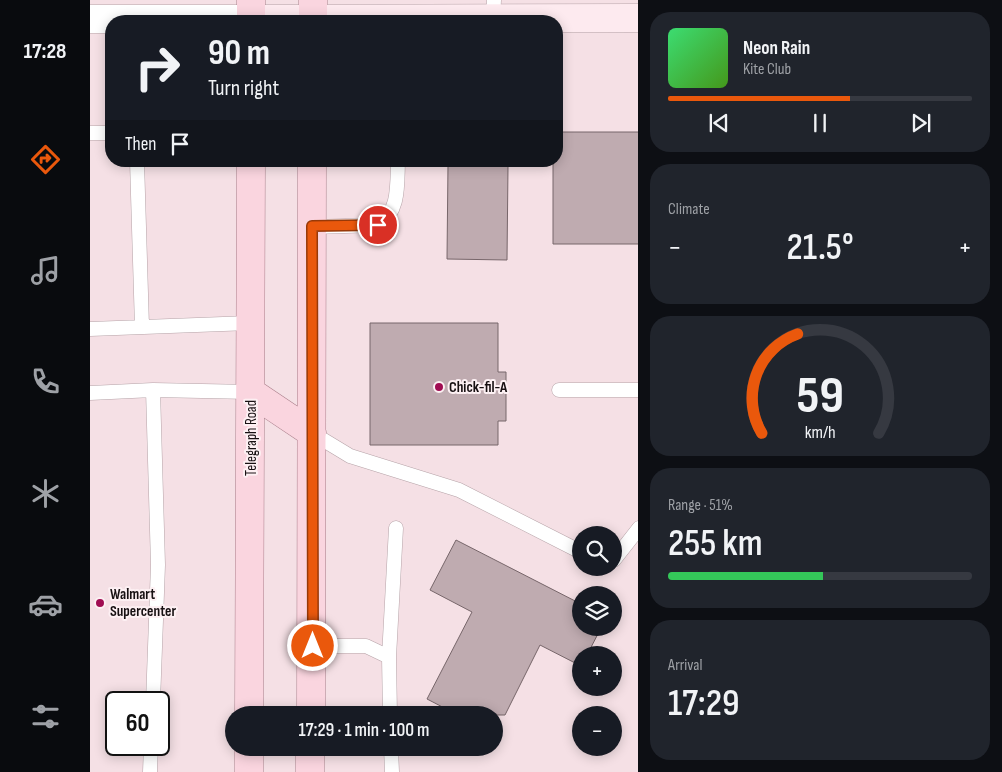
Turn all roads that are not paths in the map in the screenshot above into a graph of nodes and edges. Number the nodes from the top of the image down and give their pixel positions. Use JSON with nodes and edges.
{"nodes":[{"id":1,"x":573,"y":9,"type":"edge"},
{"id":2,"x":251,"y":13,"type":"edge"},
{"id":3,"x":313,"y":13,"type":"edge"},
{"id":4,"x":505,"y":14,"type":"edge"},
{"id":5,"x":197,"y":15,"type":"edge"},
{"id":6,"x":105,"y":18,"type":"edge"},
{"id":7,"x":638,"y":18,"type":"edge"},
{"id":8,"x":90,"y":19,"type":"edge"},
{"id":9,"x":90,"y":133,"type":"edge"},
{"id":10,"x":105,"y":133,"type":"edge"},
{"id":11,"x":138,"y":167,"type":"edge"},
{"id":12,"x":251,"y":167,"type":"edge"},
{"id":13,"x":312,"y":167,"type":"edge"},
{"id":14,"x":398,"y":167,"type":"edge"},
{"id":15,"x":312,"y":226,"type":"junction"},
{"id":16,"x":250,"y":323,"type":"junction"},
{"id":17,"x":142,"y":327,"type":"junction"},
{"id":18,"x":90,"y":329,"type":"edge"},
{"id":19,"x":153,"y":390,"type":"junction"},
{"id":20,"x":559,"y":390,"type":"dead end"},
{"id":21,"x":638,"y":390,"type":"edge"},
{"id":22,"x":251,"y":392,"type":"junction"},
{"id":23,"x":90,"y":393,"type":"edge"},
{"id":24,"x":312,"y":433,"type":"junction"},
{"id":25,"x":396,"y":528,"type":"dead end"},
{"id":26,"x":638,"y":528,"type":"edge"},
{"id":27,"x":572,"y":547,"type":"edge"},
{"id":28,"x":622,"y":549,"type":"edge"},
{"id":29,"x":313,"y":646,"type":"junction"},
{"id":30,"x":389,"y":657,"type":"junction"},
{"id":31,"x":153,"y":691,"type":"edge"},
{"id":32,"x":249,"y":706,"type":"edge"},
{"id":33,"x":311,"y":706,"type":"edge"},
{"id":34,"x":390,"y":706,"type":"edge"},
{"id":35,"x":151,"y":756,"type":"edge"},
{"id":36,"x":249,"y":756,"type":"edge"},
{"id":37,"x":310,"y":756,"type":"edge"},
{"id":38,"x":391,"y":756,"type":"edge"},
{"id":39,"x":150,"y":772,"type":"edge"},
{"id":40,"x":248,"y":772,"type":"edge"},
{"id":41,"x":310,"y":772,"type":"edge"},
{"id":42,"x":392,"y":772,"type":"edge"}],
"edges":[{"from":1,"to":4,"type":"main road"},
{"from":1,"to":7,"type":"main road"},
{"from":2,"to":3,"type":"main road"},
{"from":2,"to":5,"type":"street"},
{"from":3,"to":4,"type":"main road"},
{"from":6,"to":8,"type":"street"},
{"from":9,"to":10,"type":"lane"},
{"from":11,"to":17,"type":"lane"},
{"from":12,"to":16,"type":"main road","name":"Telegraph Road"},
{"from":13,"to":15,"type":"main road"},
{"from":14,"to":15,"type":"lane"},
{"from":15,"to":24,"type":"main road"},
{"from":16,"to":17,"type":"lane"},
{"from":16,"to":22,"type":"main road","name":"Telegraph Road"},
{"from":17,"to":18,"type":"lane"},
{"from":19,"to":22,"type":"lane"},
{"from":19,"to":23,"type":"lane"},
{"from":19,"to":31,"type":"lane"},
{"from":20,"to":21,"type":"lane"},
{"from":22,"to":24,"type":"main road"},
{"from":22,"to":32,"type":"main road","name":"Telegraph Road"},
{"from":24,"to":27,"type":"lane"},
{"from":24,"to":29,"type":"main road"},
{"from":25,"to":30,"type":"lane"},
{"from":26,"to":28,"type":"lane"},
{"from":29,"to":30,"type":"lane"},
{"from":29,"to":33,"type":"main road"},
{"from":30,"to":34,"type":"lane"},
{"from":35,"to":39,"type":"lane"},
{"from":36,"to":40,"type":"main road"},
{"from":37,"to":41,"type":"main road"},
{"from":38,"to":42,"type":"lane"}]}
